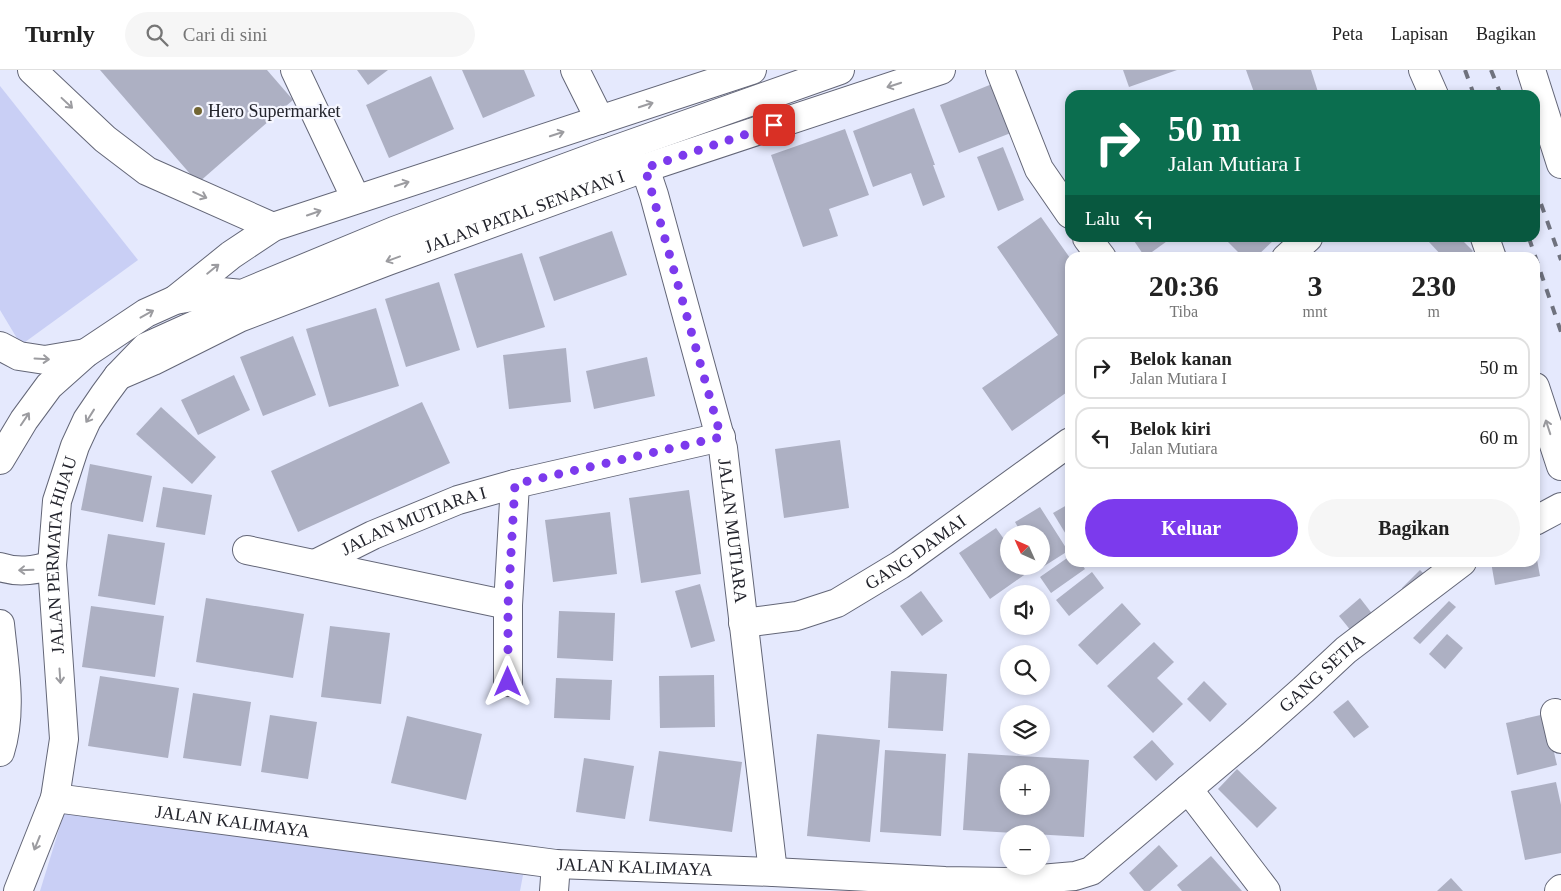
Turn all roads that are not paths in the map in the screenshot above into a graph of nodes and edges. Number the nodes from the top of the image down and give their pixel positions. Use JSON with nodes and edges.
{"nodes":[{"id":1,"x":32,"y":70,"type":"edge"},
{"id":2,"x":295,"y":70,"type":"edge"},
{"id":3,"x":575,"y":70,"type":"edge"},
{"id":4,"x":752,"y":70,"type":"edge"},
{"id":5,"x":840,"y":70,"type":"edge"},
{"id":6,"x":940,"y":70,"type":"edge"},
{"id":7,"x":1000,"y":70,"type":"edge"},
{"id":8,"x":1423,"y":70,"type":"edge"},
{"id":9,"x":1531,"y":70,"type":"edge"},
{"id":10,"x":1432,"y":90,"type":"edge"},
{"id":11,"x":1537,"y":90,"type":"edge"},
{"id":12,"x":1540,"y":98,"type":"edge"},
{"id":13,"x":600,"y":120,"type":"junction"},
{"id":14,"x":1561,"y":164,"type":"edge"},
{"id":15,"x":645,"y":168,"type":"junction"},
{"id":16,"x":356,"y":199,"type":"junction"},
{"id":17,"x":1065,"y":207,"type":"edge"},
{"id":18,"x":273,"y":227,"type":"junction"},
{"id":19,"x":1304,"y":242,"type":"edge"},
{"id":20,"x":1293,"y":252,"type":"edge"},
{"id":21,"x":268,"y":283,"type":"joint"},
{"id":22,"x":242,"y":294,"type":"junction"},
{"id":23,"x":175,"y":300,"type":"junction"},
{"id":24,"x":0,"y":346,"type":"edge"},
{"id":25,"x":86,"y":353,"type":"junction"},
{"id":26,"x":118,"y":376,"type":"junction"},
{"id":27,"x":1540,"y":402,"type":"edge"},
{"id":28,"x":721,"y":437,"type":"junction"},
{"id":29,"x":1065,"y":446,"type":"edge"},
{"id":30,"x":0,"y":460,"type":"edge"},
{"id":31,"x":1561,"y":466,"type":"edge"},
{"id":32,"x":515,"y":484,"type":"junction"},
{"id":33,"x":1561,"y":507,"type":"edge"},
{"id":34,"x":1540,"y":518,"type":"edge"},
{"id":35,"x":247,"y":550,"type":"dead end"},
{"id":36,"x":315,"y":564,"type":"junction"},
{"id":37,"x":52,"y":565,"type":"junction"},
{"id":38,"x":0,"y":567,"type":"edge"},
{"id":39,"x":1455,"y":567,"type":"edge"},
{"id":40,"x":508,"y":605,"type":"junction"},
{"id":41,"x":743,"y":623,"type":"junction"},
{"id":42,"x":0,"y":624,"type":"edge"},
{"id":43,"x":508,"y":682,"type":"dead end"},
{"id":44,"x":0,"y":752,"type":"edge"},
{"id":45,"x":1188,"y":789,"type":"junction"},
{"id":46,"x":55,"y":798,"type":"junction"},
{"id":47,"x":556,"y":864,"type":"junction"},
{"id":48,"x":773,"y":872,"type":"junction"},
{"id":49,"x":1010,"y":886,"type":"edge"},
{"id":50,"x":18,"y":891,"type":"edge"},
{"id":51,"x":554,"y":891,"type":"edge"},
{"id":52,"x":1266,"y":891,"type":"edge"}],
"edges":[{"from":1,"to":18,"type":"main road","one_way":true},
{"from":2,"to":16,"type":"main road"},
{"from":3,"to":13,"type":"main road"},
{"from":13,"to":4,"type":"main road","one_way":true},
{"from":5,"to":21,"type":"main road","name":"JALAN PATAL SENAYAN I"},
{"from":6,"to":15,"type":"main road","name":"JALAN PATAL SENAYAN I","one_way":true},
{"from":7,"to":17,"type":"main road"},
{"from":8,"to":10,"type":"main road"},
{"from":9,"to":11,"type":"main road"},
{"from":12,"to":14,"type":"main road"},
{"from":16,"to":13,"type":"main road","one_way":true},
{"from":15,"to":26,"type":"main road","name":"JALAN PATAL SENAYAN I","one_way":true},
{"from":15,"to":28,"type":"main road","name":"JALAN MUTIARA"},
{"from":18,"to":16,"type":"main road","one_way":true},
{"from":23,"to":18,"type":"main road","one_way":true},
{"from":19,"to":20,"type":"main road"},
{"from":21,"to":22,"type":"main road","name":"JALAN PERMATA HIJAU"},
{"from":22,"to":23,"type":"main road","name":"JALAN PERMATA HIJAU"},
{"from":22,"to":26,"type":"main road","name":"JALAN PERMATA HIJAU"},
{"from":25,"to":23,"type":"main road","name":"JALAN PERMATA HIJAU","one_way":true},
{"from":24,"to":25,"type":"main road","name":"JALAN PERMATA HIJAU","one_way":true},
{"from":30,"to":25,"type":"main road","name":"JALAN PERMATA HIJAU","one_way":true},
{"from":26,"to":37,"type":"main road","name":"JALAN PERMATA HIJAU","one_way":true},
{"from":31,"to":27,"type":"main road","one_way":true},
{"from":28,"to":32,"type":"main road","name":"JALAN MUTIARA I"},
{"from":28,"to":41,"type":"main road","name":"JALAN MUTIARA"},
{"from":29,"to":41,"type":"main road","name":"GANG DAMAI"},
{"from":32,"to":36,"type":"main road","name":"JALAN MUTIARA I"},
{"from":32,"to":40,"type":"main road","name":"JALAN MUTIARA I"},
{"from":33,"to":34,"type":"main road"},
{"from":35,"to":36,"type":"main road","name":"JALAN MUTIARA I"},
{"from":36,"to":40,"type":"main road","name":"JALAN MUTIARA I"},
{"from":37,"to":38,"type":"main road","one_way":true},
{"from":37,"to":46,"type":"main road","name":"JALAN PERMATA HIJAU","one_way":true},
{"from":39,"to":45,"type":"main road","name":"GANG SETIA"},
{"from":40,"to":43,"type":"main road","name":"JALAN MUTIARA I"},
{"from":41,"to":48,"type":"main road","name":"JALAN MUTIARA"},
{"from":42,"to":44,"type":"main road"},
{"from":45,"to":49,"type":"main road","name":"JALAN KALIMAYA"},
{"from":45,"to":52,"type":"main road"},
{"from":46,"to":47,"type":"main road","name":"JALAN KALIMAYA"},
{"from":46,"to":50,"type":"main road","name":"JALAN PERMATA HIJAU","one_way":true},
{"from":47,"to":48,"type":"main road","name":"JALAN KALIMAYA"},
{"from":47,"to":51,"type":"main road"},
{"from":48,"to":49,"type":"main road","name":"JALAN KALIMAYA"}]}
